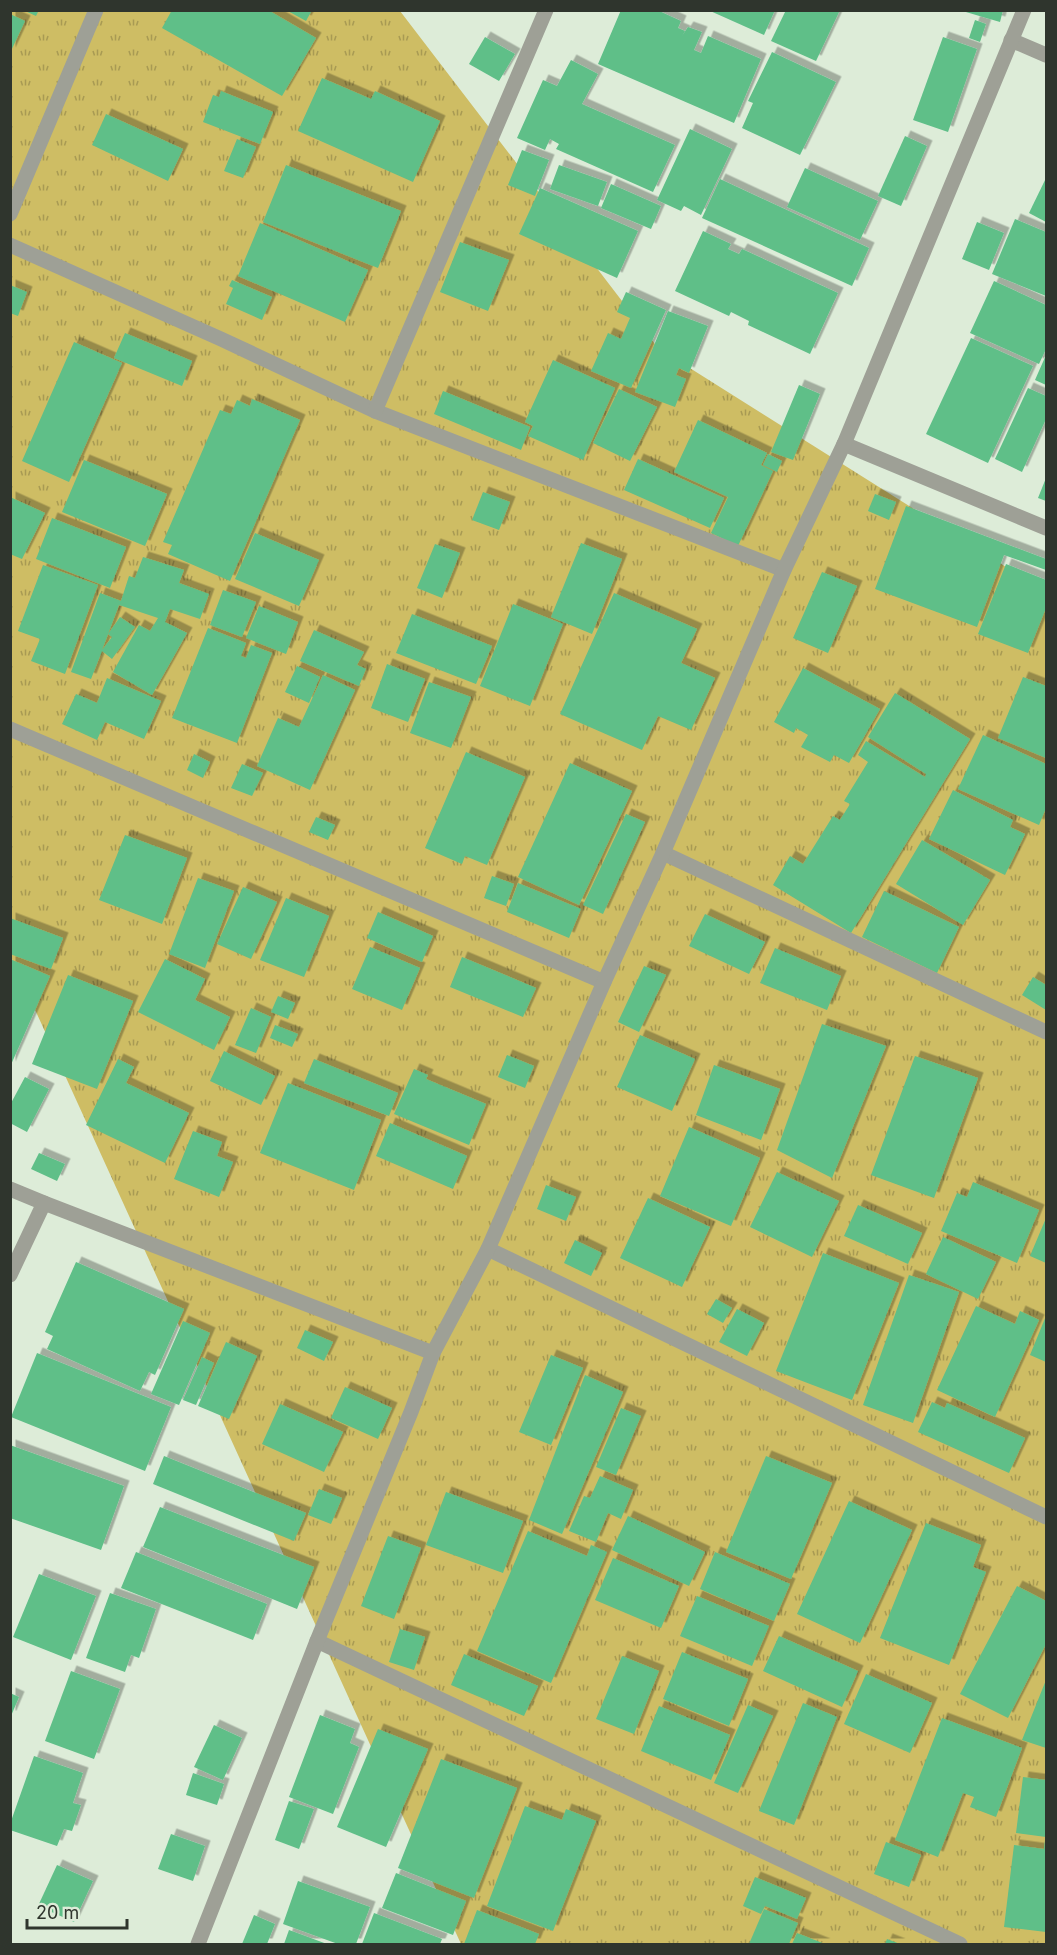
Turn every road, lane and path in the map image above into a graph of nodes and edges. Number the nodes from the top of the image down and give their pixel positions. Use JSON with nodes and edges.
{"nodes":[{"id":1,"x":96,"y":10,"type":"edge"},
{"id":2,"x":546,"y":10,"type":"edge"},
{"id":3,"x":1024,"y":10,"type":"edge"},
{"id":4,"x":1011,"y":40,"type":"junction"},
{"id":5,"x":1047,"y":55,"type":"edge"},
{"id":6,"x":10,"y":214,"type":"edge"},
{"id":7,"x":10,"y":246,"type":"edge"},
{"id":8,"x":375,"y":411,"type":"junction"},
{"id":9,"x":844,"y":444,"type":"junction"},
{"id":10,"x":1047,"y":528,"type":"edge"},
{"id":11,"x":784,"y":570,"type":"junction"},
{"id":12,"x":10,"y":729,"type":"edge"},
{"id":13,"x":663,"y":853,"type":"junction"},
{"id":14,"x":604,"y":982,"type":"junction"},
{"id":15,"x":1047,"y":1032,"type":"edge"},
{"id":16,"x":10,"y":1189,"type":"edge"},
{"id":17,"x":44,"y":1203,"type":"junction"},
{"id":18,"x":488,"y":1249,"type":"junction"},
{"id":19,"x":10,"y":1275,"type":"edge"},
{"id":20,"x":433,"y":1353,"type":"junction"},
{"id":21,"x":1047,"y":1517,"type":"edge"},
{"id":22,"x":317,"y":1641,"type":"junction"},
{"id":23,"x":198,"y":1944,"type":"edge"},
{"id":24,"x":960,"y":1944,"type":"edge"}],
"edges":[{"from":1,"to":6,"type":"street"},
{"from":2,"to":8,"type":"street"},
{"from":3,"to":4,"type":"street"},
{"from":4,"to":5,"type":"street"},
{"from":4,"to":9,"type":"street"},
{"from":7,"to":8,"type":"street"},
{"from":8,"to":11,"type":"street"},
{"from":9,"to":10,"type":"street"},
{"from":9,"to":11,"type":"street"},
{"from":11,"to":13,"type":"street"},
{"from":12,"to":14,"type":"street"},
{"from":13,"to":14,"type":"street"},
{"from":13,"to":15,"type":"street"},
{"from":14,"to":18,"type":"street"},
{"from":16,"to":17,"type":"street"},
{"from":17,"to":19,"type":"street"},
{"from":17,"to":20,"type":"street"},
{"from":18,"to":20,"type":"street"},
{"from":18,"to":21,"type":"street"},
{"from":20,"to":22,"type":"street"},
{"from":22,"to":23,"type":"street"},
{"from":22,"to":24,"type":"street"}]}
